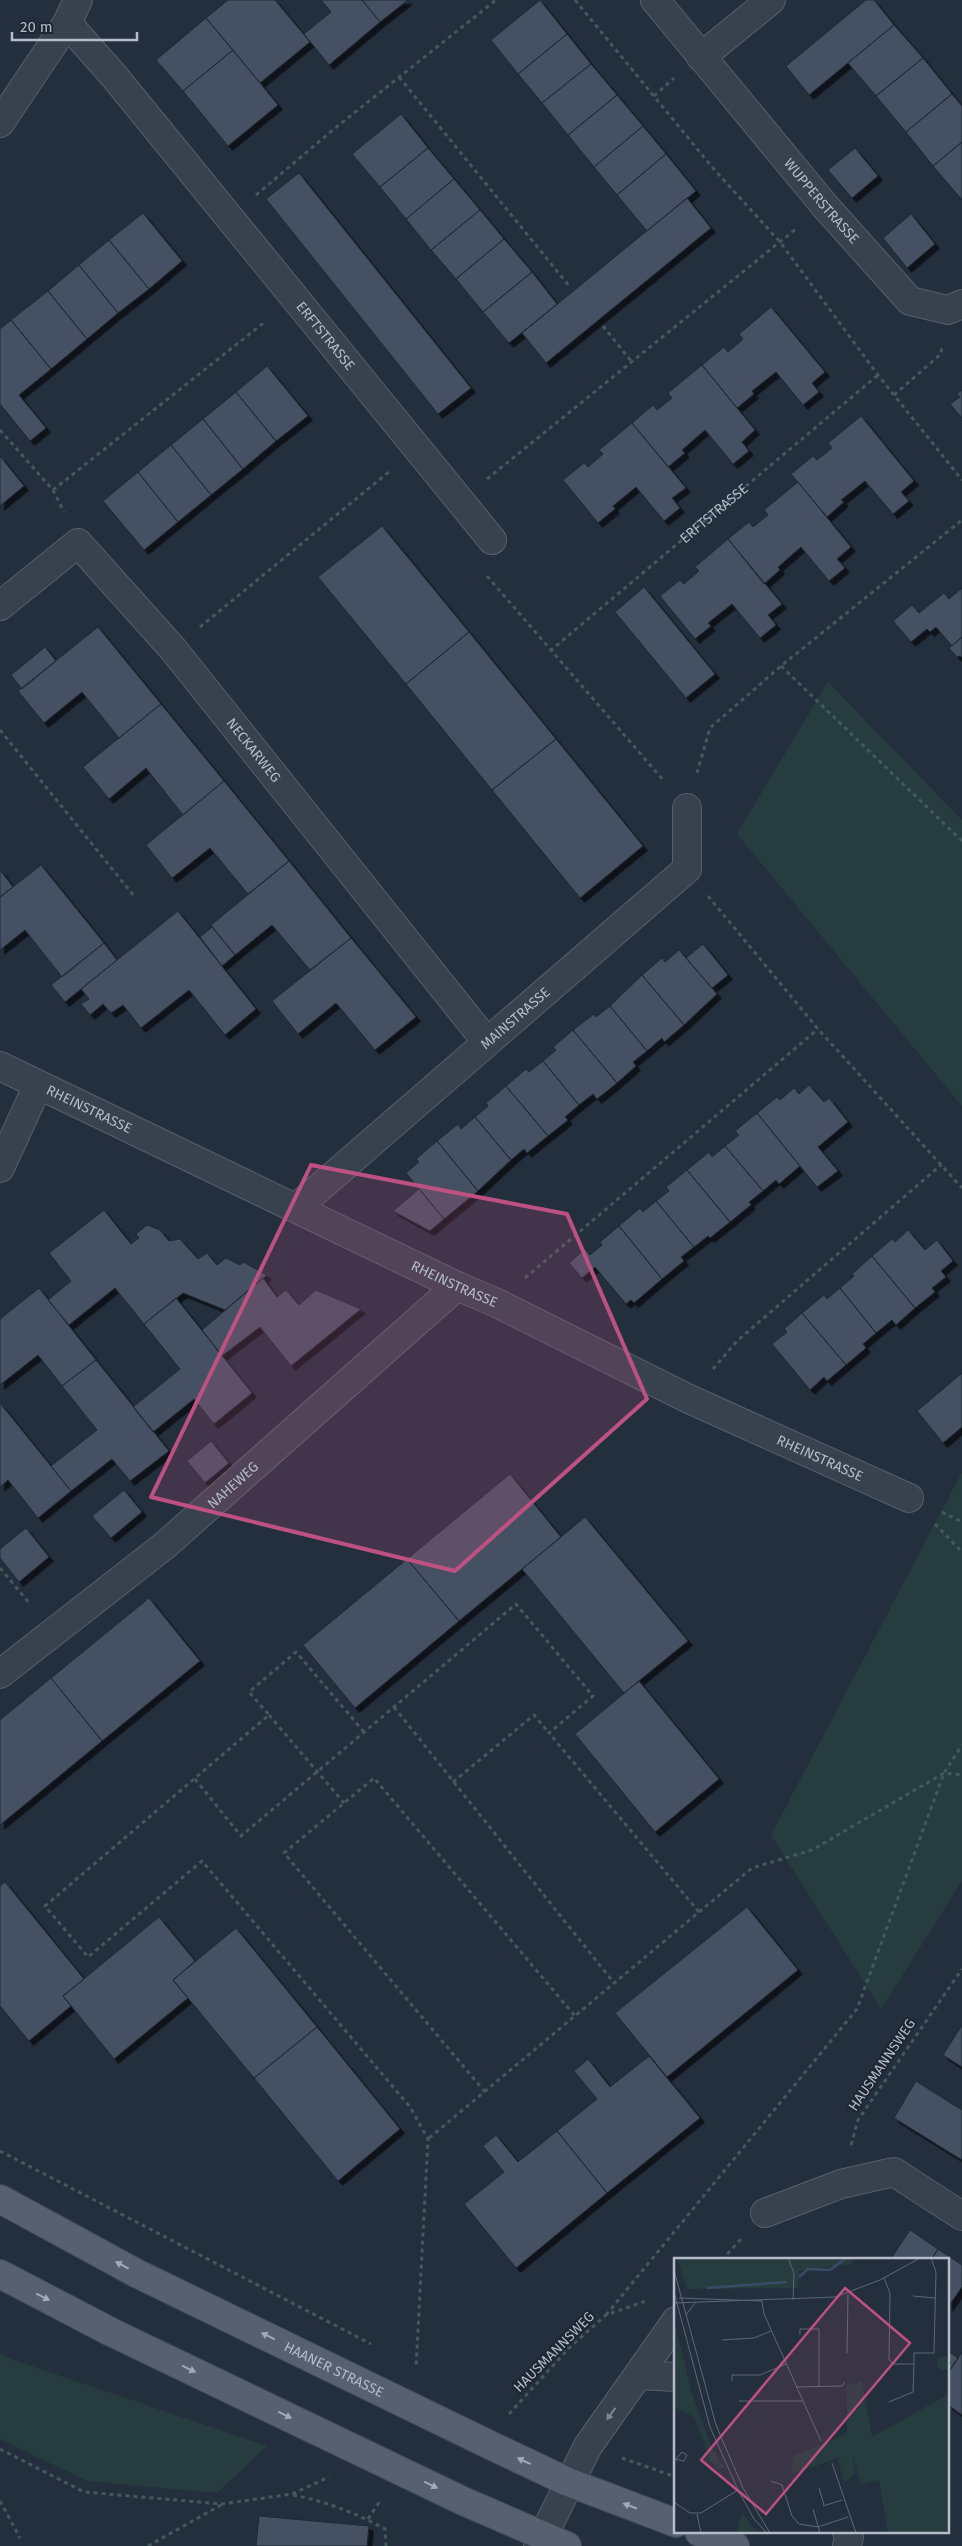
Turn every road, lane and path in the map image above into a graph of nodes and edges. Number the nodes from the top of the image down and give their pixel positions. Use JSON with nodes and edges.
{"nodes":[{"id":1,"x":496,"y":0,"type":"edge"},
{"id":2,"x":575,"y":0,"type":"edge"},
{"id":3,"x":655,"y":0,"type":"edge"},
{"id":4,"x":771,"y":0,"type":"edge"},
{"id":5,"x":72,"y":12,"type":"edge"},
{"id":6,"x":701,"y":57,"type":"junction"},
{"id":7,"x":399,"y":77,"type":"junction"},
{"id":8,"x":0,"y":123,"type":"edge"},
{"id":9,"x":825,"y":206,"type":"junction"},
{"id":10,"x":228,"y":218,"type":"junction"},
{"id":11,"x":780,"y":242,"type":"junction"},
{"id":12,"x":570,"y":287,"type":"dead end"},
{"id":13,"x":294,"y":298,"type":"junction"},
{"id":14,"x":955,"y":307,"type":"edge"},
{"id":15,"x":602,"y":326,"type":"dead end"},
{"id":16,"x":631,"y":361,"type":"junction"},
{"id":17,"x":878,"y":375,"type":"junction"},
{"id":18,"x":894,"y":395,"type":"junction"},
{"id":19,"x":0,"y":430,"type":"edge"},
{"id":20,"x":418,"y":448,"type":"junction"},
{"id":21,"x":962,"y":480,"type":"edge"},
{"id":22,"x":53,"y":490,"type":"junction"},
{"id":23,"x":460,"y":501,"type":"junction"},
{"id":24,"x":962,"y":520,"type":"edge"},
{"id":25,"x":492,"y":540,"type":"joint"},
{"id":26,"x":78,"y":543,"type":"junction"},
{"id":27,"x":0,"y":606,"type":"edge"},
{"id":28,"x":172,"y":649,"type":"junction"},
{"id":29,"x":550,"y":651,"type":"junction"},
{"id":30,"x":781,"y":666,"type":"junction"},
{"id":31,"x":0,"y":730,"type":"edge"},
{"id":32,"x":687,"y":808,"type":"junction"},
{"id":33,"x":962,"y":841,"type":"edge"},
{"id":34,"x":687,"y":870,"type":"junction"},
{"id":35,"x":134,"y":896,"type":"dead end"},
{"id":36,"x":818,"y":1029,"type":"junction"},
{"id":37,"x":486,"y":1041,"type":"junction"},
{"id":38,"x":0,"y":1066,"type":"edge"},
{"id":39,"x":38,"y":1085,"type":"junction"},
{"id":40,"x":941,"y":1165,"type":"junction"},
{"id":41,"x":0,"y":1168,"type":"edge"},
{"id":42,"x":962,"y":1188,"type":"edge"},
{"id":43,"x":296,"y":1208,"type":"junction"},
{"id":44,"x":457,"y":1286,"type":"junction"},
{"id":45,"x":497,"y":1303,"type":"junction"},
{"id":46,"x":689,"y":1399,"type":"junction"},
{"id":47,"x":909,"y":1498,"type":"dead end"},
{"id":48,"x":0,"y":1568,"type":"edge"},
{"id":49,"x":54,"y":1632,"type":"junction"},
{"id":50,"x":0,"y":1674,"type":"edge"},
{"id":51,"x":394,"y":1707,"type":"junction"},
{"id":52,"x":269,"y":1715,"type":"junction"},
{"id":53,"x":364,"y":1732,"type":"junction"},
{"id":54,"x":549,"y":1733,"type":"junction"},
{"id":55,"x":962,"y":1745,"type":"edge"},
{"id":56,"x":315,"y":1772,"type":"junction"},
{"id":57,"x":944,"y":1773,"type":"junction"},
{"id":58,"x":962,"y":1775,"type":"edge"},
{"id":59,"x":195,"y":1779,"type":"junction"},
{"id":60,"x":453,"y":1782,"type":"junction"},
{"id":61,"x":344,"y":1803,"type":"junction"},
{"id":62,"x":699,"y":1912,"type":"junction"},
{"id":63,"x":962,"y":1969,"type":"edge"},
{"id":64,"x":614,"y":1983,"type":"junction"},
{"id":65,"x":575,"y":2016,"type":"junction"},
{"id":66,"x":485,"y":2092,"type":"junction"},
{"id":67,"x":428,"y":2140,"type":"junction"},
{"id":68,"x":0,"y":2151,"type":"edge"},
{"id":69,"x":841,"y":2184,"type":"junction"},
{"id":70,"x":0,"y":2199,"type":"edge"},
{"id":71,"x":765,"y":2213,"type":"dead end"},
{"id":72,"x":962,"y":2216,"type":"edge"},
{"id":73,"x":0,"y":2274,"type":"edge"},
{"id":74,"x":652,"y":2298,"type":"dead end"},
{"id":75,"x":606,"y":2315,"type":"junction"},
{"id":76,"x":674,"y":2324,"type":"edge"},
{"id":77,"x":372,"y":2345,"type":"dead end"},
{"id":78,"x":407,"y":2363,"type":"dead end"},
{"id":79,"x":416,"y":2368,"type":"junction"},
{"id":80,"x":425,"y":2372,"type":"dead end"},
{"id":81,"x":639,"y":2375,"type":"junction"},
{"id":82,"x":674,"y":2377,"type":"edge"},
{"id":83,"x":500,"y":2410,"type":"dead end"},
{"id":84,"x":509,"y":2414,"type":"junction"},
{"id":85,"x":518,"y":2418,"type":"dead end"},
{"id":86,"x":588,"y":2446,"type":"junction"},
{"id":87,"x":0,"y":2449,"type":"edge"},
{"id":88,"x":674,"y":2475,"type":"edge"},
{"id":89,"x":568,"y":2482,"type":"junction"},
{"id":90,"x":382,"y":2498,"type":"dead end"},
{"id":91,"x":0,"y":2501,"type":"edge"},
{"id":92,"x":222,"y":2504,"type":"junction"},
{"id":93,"x":368,"y":2519,"type":"junction"},
{"id":94,"x":674,"y":2522,"type":"edge"},
{"id":95,"x":704,"y":2534,"type":"edge"},
{"id":96,"x":20,"y":2538,"type":"dead end"},
{"id":97,"x":540,"y":2541,"type":"edge"},
{"id":98,"x":148,"y":2546,"type":"edge"},
{"id":99,"x":386,"y":2546,"type":"edge"},
{"id":100,"x":567,"y":2546,"type":"edge"},
{"id":101,"x":735,"y":2546,"type":"edge"}],
"edges":[{"from":1,"to":7,"type":"path"},
{"from":2,"to":11,"type":"path"},
{"from":3,"to":6,"type":"street","name":"WUPPERSTRASSE"},
{"from":4,"to":6,"type":"street"},
{"from":5,"to":8,"type":"street"},
{"from":5,"to":10,"type":"street","name":"ERFTSTRASSE"},
{"from":6,"to":9,"type":"street","name":"WUPPERSTRASSE"},
{"from":7,"to":10,"type":"path"},
{"from":7,"to":12,"type":"path"},
{"from":9,"to":11,"type":"path"},
{"from":9,"to":14,"type":"street","name":"WUPPERSTRASSE"},
{"from":10,"to":13,"type":"street","name":"ERFTSTRASSE"},
{"from":11,"to":16,"type":"path"},
{"from":11,"to":17,"type":"path"},
{"from":13,"to":20,"type":"street","name":"ERFTSTRASSE"},
{"from":13,"to":22,"type":"path"},
{"from":14,"to":18,"type":"path"},
{"from":15,"to":16,"type":"path"},
{"from":16,"to":23,"type":"path"},
{"from":17,"to":18,"type":"path"},
{"from":17,"to":29,"type":"path","name":"ERFTSTRASSE"},
{"from":18,"to":21,"type":"path"},
{"from":19,"to":22,"type":"path"},
{"from":20,"to":23,"type":"street","name":"ERFTSTRASSE"},
{"from":20,"to":28,"type":"path"},
{"from":22,"to":26,"type":"path"},
{"from":23,"to":25,"type":"street","name":"ERFTSTRASSE"},
{"from":24,"to":30,"type":"path"},
{"from":25,"to":29,"type":"path"},
{"from":26,"to":27,"type":"street"},
{"from":26,"to":28,"type":"street","name":"NECKARWEG"},
{"from":28,"to":37,"type":"street","name":"NECKARWEG"},
{"from":29,"to":32,"type":"path"},
{"from":30,"to":32,"type":"path"},
{"from":30,"to":33,"type":"path"},
{"from":31,"to":35,"type":"path"},
{"from":32,"to":34,"type":"street"},
{"from":34,"to":36,"type":"path"},
{"from":34,"to":37,"type":"street","name":"MAINSTRASSE"},
{"from":36,"to":40,"type":"path"},
{"from":36,"to":45,"type":"path"},
{"from":37,"to":43,"type":"street","name":"MAINSTRASSE"},
{"from":38,"to":39,"type":"street","name":"RHEINSTRASSE"},
{"from":39,"to":41,"type":"street"},
{"from":39,"to":43,"type":"street","name":"RHEINSTRASSE"},
{"from":40,"to":42,"type":"path"},
{"from":40,"to":46,"type":"path"},
{"from":43,"to":44,"type":"street","name":"RHEINSTRASSE"},
{"from":44,"to":45,"type":"street","name":"RHEINSTRASSE"},
{"from":44,"to":49,"type":"street","name":"NAHEWEG"},
{"from":45,"to":46,"type":"street","name":"RHEINSTRASSE"},
{"from":46,"to":47,"type":"street","name":"RHEINSTRASSE"},
{"from":48,"to":49,"type":"path"},
{"from":49,"to":50,"type":"street","name":"NAHEWEG"},
{"from":51,"to":53,"type":"path"},
{"from":51,"to":54,"type":"path"},
{"from":51,"to":60,"type":"path"},
{"from":52,"to":53,"type":"path"},
{"from":52,"to":56,"type":"path"},
{"from":52,"to":59,"type":"path"},
{"from":53,"to":56,"type":"path"},
{"from":54,"to":60,"type":"path"},
{"from":54,"to":62,"type":"path"},
{"from":55,"to":57,"type":"path"},
{"from":56,"to":59,"type":"path"},
{"from":56,"to":61,"type":"path"},
{"from":57,"to":58,"type":"path"},
{"from":57,"to":62,"type":"path"},
{"from":57,"to":75,"type":"path"},
{"from":59,"to":67,"type":"path"},
{"from":60,"to":64,"type":"path"},
{"from":61,"to":65,"type":"path"},
{"from":61,"to":66,"type":"path"},
{"from":62,"to":64,"type":"path"},
{"from":63,"to":69,"type":"path","name":"HAUSMANNSWEG"},
{"from":64,"to":65,"type":"path"},
{"from":65,"to":66,"type":"path"},
{"from":66,"to":67,"type":"path"},
{"from":67,"to":79,"type":"path"},
{"from":68,"to":77,"type":"path"},
{"from":69,"to":71,"type":"street"},
{"from":69,"to":72,"type":"street"},
{"from":89,"to":70,"type":"main road","name":"HAANER STRASSE","one_way":true},
{"from":73,"to":97,"type":"main road","one_way":true},
{"from":74,"to":75,"type":"path","name":"HAUSMANNSWEG"},
{"from":75,"to":84,"type":"path","name":"HAUSMANNSWEG"},
{"from":76,"to":81,"type":"street"},
{"from":78,"to":79,"type":"path"},
{"from":79,"to":80,"type":"path"},
{"from":81,"to":82,"type":"street"},
{"from":81,"to":86,"type":"street","one_way":true},
{"from":83,"to":84,"type":"path"},
{"from":84,"to":85,"type":"path"},
{"from":86,"to":88,"type":"path"},
{"from":86,"to":89,"type":"street"},
{"from":87,"to":92,"type":"path"},
{"from":94,"to":89,"type":"main road","name":"HAANER STRASSE","one_way":true},
{"from":89,"to":97,"type":"street"},
{"from":90,"to":93,"type":"path"},
{"from":91,"to":96,"type":"path"},
{"from":92,"to":93,"type":"path"},
{"from":92,"to":98,"type":"path"},
{"from":93,"to":99,"type":"path"},
{"from":95,"to":101,"type":"main road"},
{"from":97,"to":100,"type":"main road"}]}
